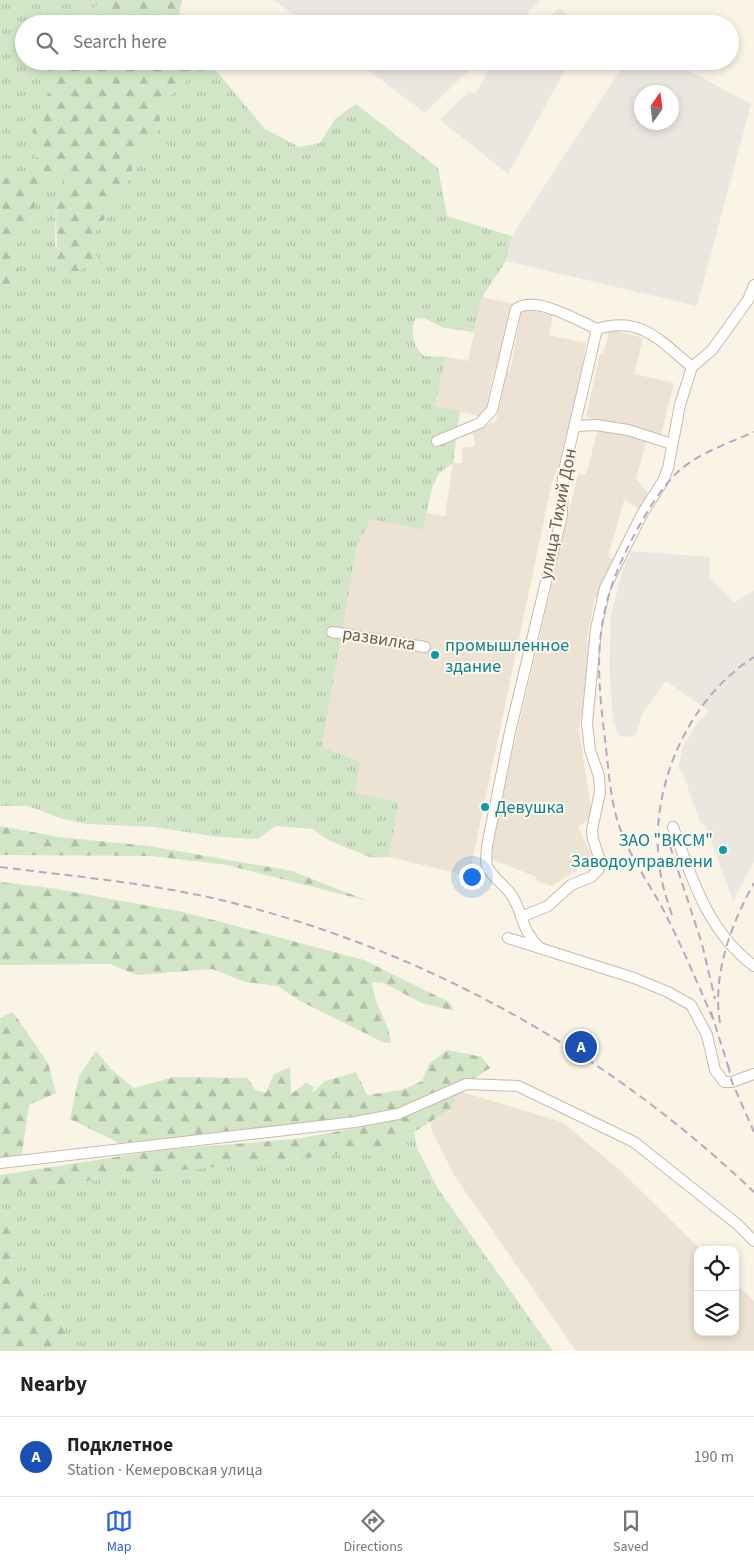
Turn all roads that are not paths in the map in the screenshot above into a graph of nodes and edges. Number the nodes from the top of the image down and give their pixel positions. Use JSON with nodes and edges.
{"nodes":[{"id":1,"x":754,"y":285,"type":"edge"},
{"id":2,"x":597,"y":329,"type":"junction"},
{"id":3,"x":692,"y":367,"type":"junction"},
{"id":4,"x":576,"y":426,"type":"junction"},
{"id":5,"x":437,"y":440,"type":"dead end"},
{"id":6,"x":672,"y":444,"type":"junction"},
{"id":7,"x":332,"y":632,"type":"dead end"},
{"id":8,"x":425,"y":646,"type":"dead end"},
{"id":9,"x":674,"y":827,"type":"dead end"},
{"id":10,"x":521,"y":917,"type":"junction"},
{"id":11,"x":508,"y":938,"type":"dead end"},
{"id":12,"x":540,"y":948,"type":"junction"},
{"id":13,"x":754,"y":966,"type":"edge"},
{"id":14,"x":754,"y":1074,"type":"edge"},
{"id":15,"x":0,"y":1163,"type":"edge"},
{"id":16,"x":754,"y":1241,"type":"edge"}],
"edges":[{"from":1,"to":3,"type":"street"},
{"from":2,"to":3,"type":"street"},
{"from":2,"to":4,"type":"street","name":"улица Тихий Дон"},
{"from":2,"to":5,"type":"street"},
{"from":3,"to":6,"type":"street"},
{"from":4,"to":6,"type":"street"},
{"from":4,"to":10,"type":"street","name":"улица Тихий Дон"},
{"from":6,"to":10,"type":"street"},
{"from":7,"to":8,"type":"street","name":"развилка"},
{"from":9,"to":13,"type":"street"},
{"from":10,"to":12,"type":"street","name":"улица Тихий Дон"},
{"from":11,"to":12,"type":"street"},
{"from":12,"to":14,"type":"street"},
{"from":15,"to":16,"type":"street"}]}
